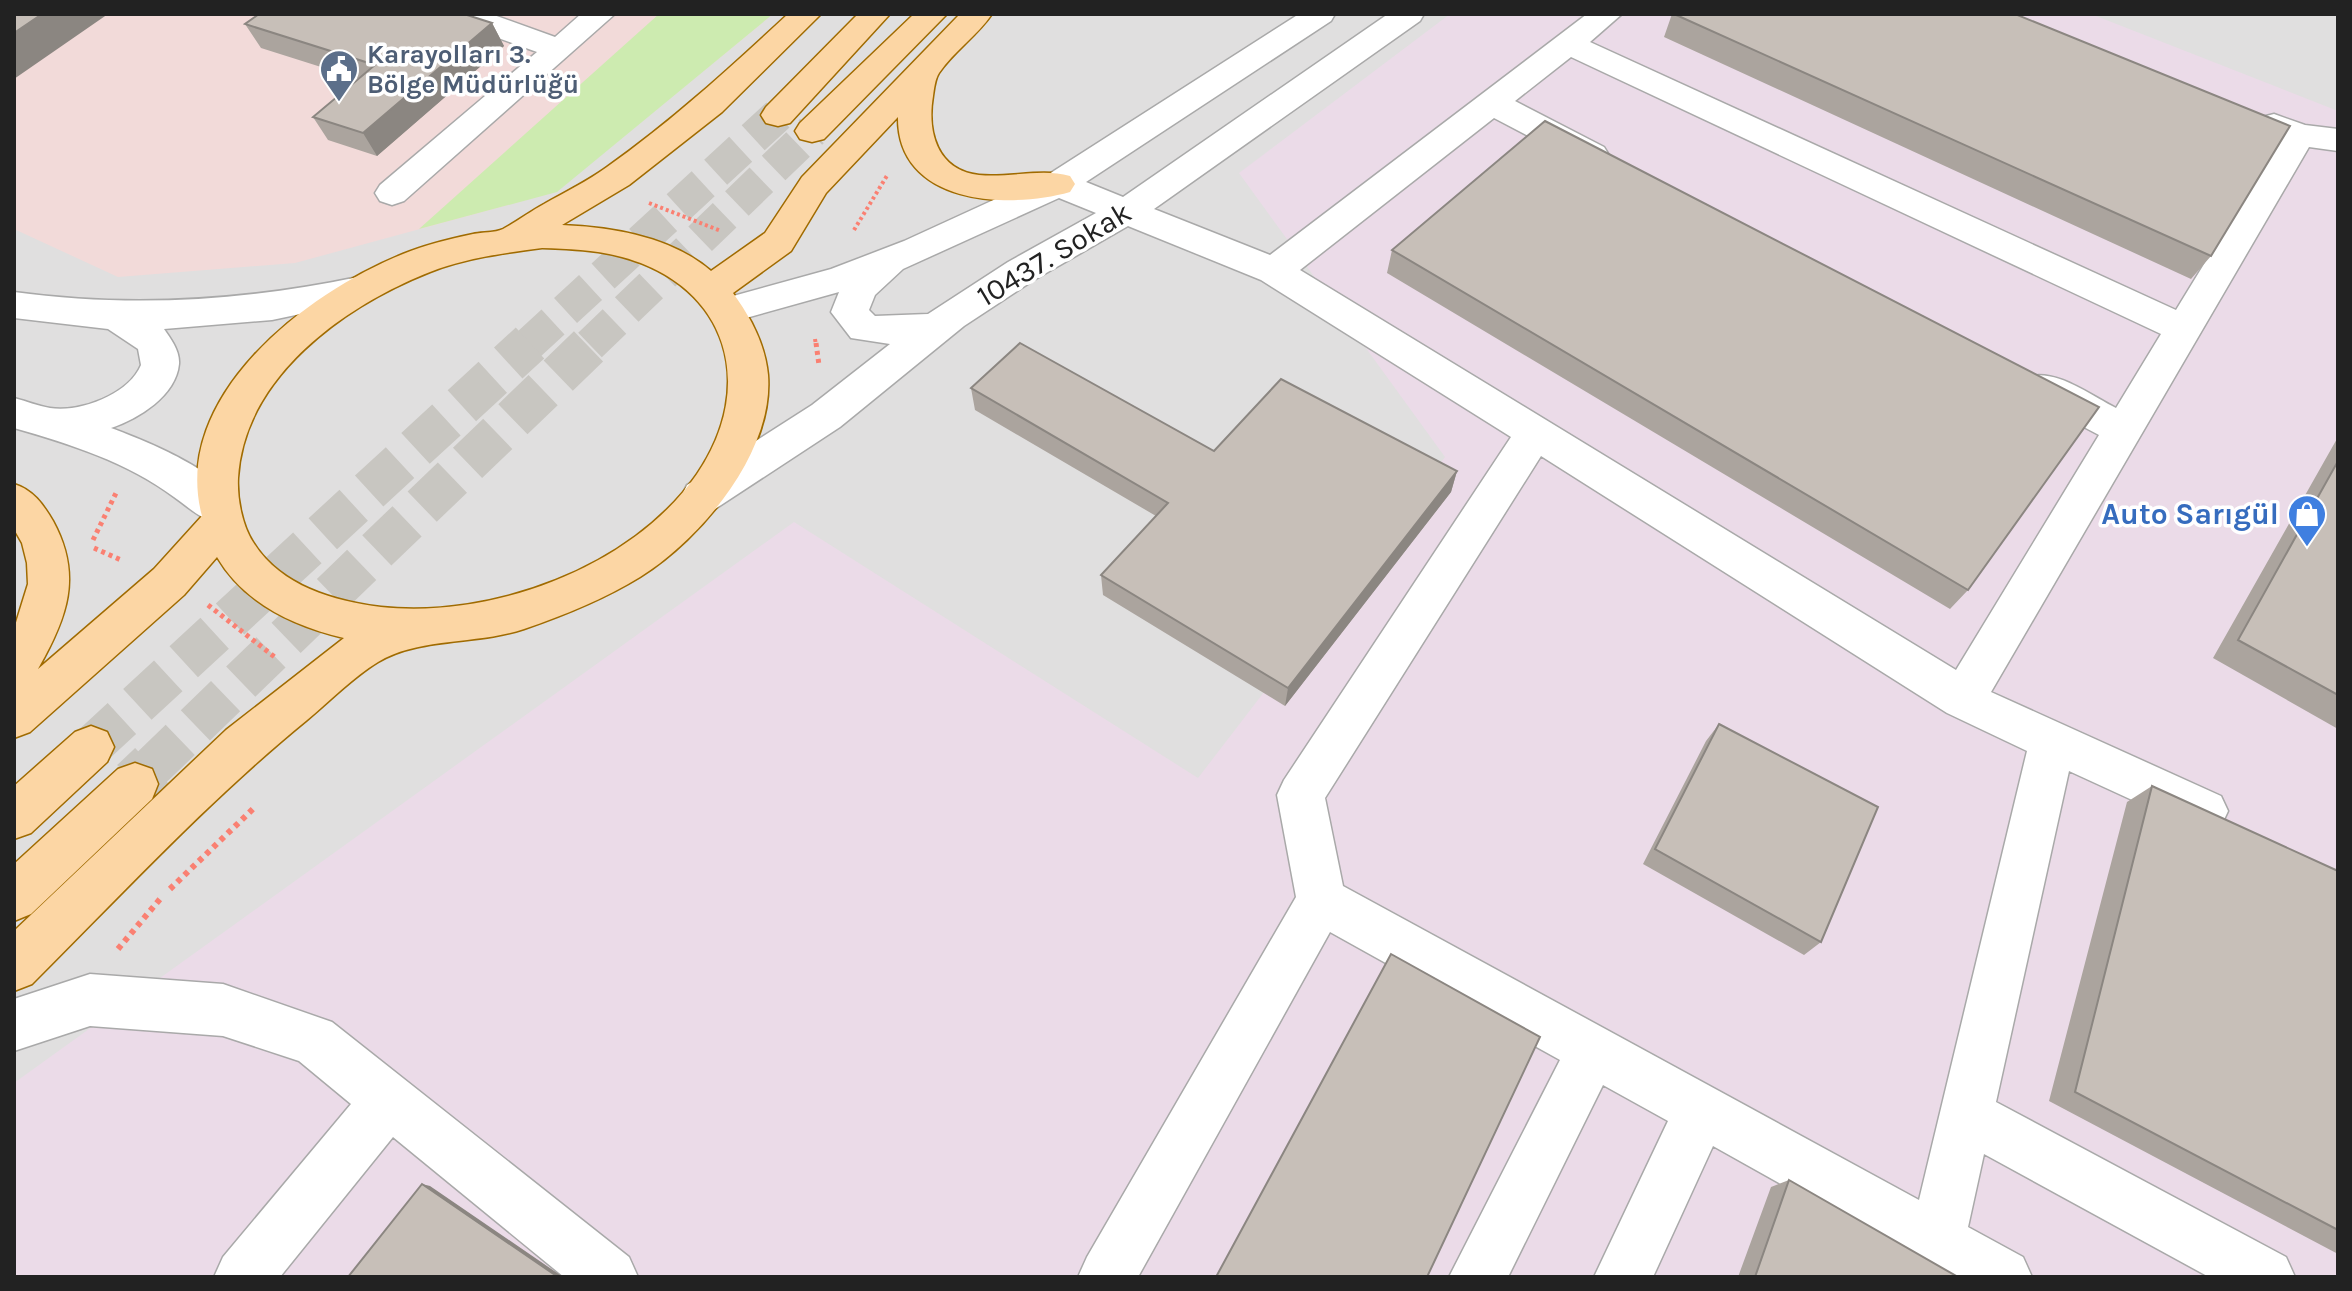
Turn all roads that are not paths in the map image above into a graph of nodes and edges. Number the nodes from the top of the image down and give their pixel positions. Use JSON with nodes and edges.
{"nodes":[{"id":1,"x":462,"y":14,"type":"edge"},
{"id":2,"x":600,"y":14,"type":"edge"},
{"id":3,"x":806,"y":14,"type":"edge"},
{"id":4,"x":875,"y":14,"type":"edge"},
{"id":5,"x":932,"y":14,"type":"edge"},
{"id":6,"x":977,"y":14,"type":"edge"},
{"id":7,"x":1320,"y":14,"type":"edge"},
{"id":8,"x":1409,"y":14,"type":"edge"},
{"id":9,"x":1607,"y":14,"type":"edge"},
{"id":10,"x":1568,"y":44,"type":"junction"},
{"id":11,"x":559,"y":49,"type":"junction"},
{"id":12,"x":922,"y":70,"type":"junction"},
{"id":13,"x":1492,"y":103,"type":"junction"},
{"id":14,"x":2242,"y":112,"type":"edge"},
{"id":15,"x":778,"y":115,"type":"tunnel mouth"},
{"id":16,"x":812,"y":131,"type":"tunnel mouth"},
{"id":17,"x":2299,"y":135,"type":"junction"},
{"id":18,"x":2338,"y":140,"type":"edge"},
{"id":19,"x":1628,"y":174,"type":"edge"},
{"id":20,"x":1058,"y":184,"type":"junction"},
{"id":21,"x":392,"y":193,"type":"dead end"},
{"id":22,"x":1125,"y":212,"type":"junction"},
{"id":23,"x":508,"y":240,"type":"junction"},
{"id":24,"x":898,"y":257,"type":"junction"},
{"id":25,"x":1274,"y":271,"type":"junction"},
{"id":26,"x":358,"y":290,"type":"junction"},
{"id":27,"x":719,"y":300,"type":"junction"},
{"id":28,"x":14,"y":305,"type":"edge"},
{"id":29,"x":115,"y":316,"type":"junction"},
{"id":30,"x":937,"y":327,"type":"junction"},
{"id":31,"x":2184,"y":329,"type":"junction"},
{"id":32,"x":2011,"y":371,"type":"edge"},
{"id":33,"x":14,"y":413,"type":"edge"},
{"id":34,"x":54,"y":424,"type":"junction"},
{"id":35,"x":2124,"y":430,"type":"junction"},
{"id":36,"x":1535,"y":433,"type":"junction"},
{"id":37,"x":701,"y":497,"type":"junction"},
{"id":38,"x":14,"y":500,"type":"edge"},
{"id":39,"x":220,"y":516,"type":"junction"},
{"id":40,"x":407,"y":629,"type":"junction"},
{"id":41,"x":14,"y":671,"type":"edge"},
{"id":42,"x":1963,"y":699,"type":"junction"},
{"id":43,"x":14,"y":718,"type":"edge"},
{"id":44,"x":2052,"y":742,"type":"junction"},
{"id":45,"x":91,"y":747,"type":"tunnel mouth"},
{"id":46,"x":135,"y":784,"type":"tunnel mouth"},
{"id":47,"x":14,"y":817,"type":"edge"},
{"id":48,"x":2241,"y":828,"type":"edge"},
{"id":49,"x":14,"y":897,"type":"edge"},
{"id":50,"x":1321,"y":900,"type":"junction"},
{"id":51,"x":14,"y":966,"type":"edge"},
{"id":52,"x":14,"y":1025,"type":"edge"},
{"id":53,"x":1593,"y":1050,"type":"junction"},
{"id":54,"x":388,"y":1101,"type":"junction"},
{"id":55,"x":1702,"y":1110,"type":"junction"},
{"id":56,"x":1966,"y":1115,"type":"junction"},
{"id":57,"x":1937,"y":1241,"type":"junction"},
{"id":58,"x":243,"y":1277,"type":"edge"},
{"id":59,"x":609,"y":1277,"type":"edge"},
{"id":60,"x":1107,"y":1277,"type":"edge"},
{"id":61,"x":1478,"y":1277,"type":"edge"},
{"id":62,"x":1623,"y":1277,"type":"edge"},
{"id":63,"x":2003,"y":1277,"type":"edge"},
{"id":64,"x":2266,"y":1277,"type":"edge"}],
"edges":[{"from":1,"to":11,"type":"street"},
{"from":2,"to":11,"type":"street"},
{"from":3,"to":23,"type":"main road"},
{"from":4,"to":15,"type":"main road"},
{"from":5,"to":16,"type":"main road"},
{"from":6,"to":12,"type":"main road"},
{"from":7,"to":20,"type":"street","name":"10437. Sokak"},
{"from":8,"to":22,"type":"street","name":"10437. Sokak"},
{"from":9,"to":10,"type":"street"},
{"from":10,"to":13,"type":"street"},
{"from":10,"to":31,"type":"street"},
{"from":11,"to":21,"type":"street"},
{"from":12,"to":20,"type":"main road"},
{"from":12,"to":27,"type":"main road"},
{"from":13,"to":19,"type":"street"},
{"from":13,"to":25,"type":"street"},
{"from":14,"to":17,"type":"street"},
{"from":17,"to":18,"type":"street"},
{"from":17,"to":31,"type":"street"},
{"from":20,"to":22,"type":"street"},
{"from":20,"to":24,"type":"street","name":"10437. Sokak"},
{"from":22,"to":25,"type":"street"},
{"from":22,"to":30,"type":"street","name":"10437. Sokak"},
{"from":23,"to":26,"type":"main road"},
{"from":23,"to":27,"type":"main road"},
{"from":24,"to":27,"type":"street","name":"10437. Sokak"},
{"from":24,"to":30,"type":"street"},
{"from":25,"to":36,"type":"street"},
{"from":26,"to":29,"type":"street"},
{"from":26,"to":39,"type":"main road"},
{"from":27,"to":37,"type":"main road"},
{"from":28,"to":29,"type":"street"},
{"from":29,"to":34,"type":"street"},
{"from":30,"to":37,"type":"street","name":"10437. Sokak"},
{"from":31,"to":35,"type":"street"},
{"from":32,"to":35,"type":"street"},
{"from":33,"to":34,"type":"street"},
{"from":34,"to":39,"type":"street"},
{"from":35,"to":42,"type":"street"},
{"from":36,"to":42,"type":"street"},
{"from":36,"to":50,"type":"street"},
{"from":37,"to":40,"type":"main road"},
{"from":38,"to":41,"type":"main road"},
{"from":39,"to":40,"type":"main road"},
{"from":39,"to":43,"type":"main road"},
{"from":40,"to":51,"type":"main road"},
{"from":42,"to":44,"type":"street"},
{"from":44,"to":48,"type":"street"},
{"from":44,"to":56,"type":"street"},
{"from":45,"to":47,"type":"main road"},
{"from":46,"to":49,"type":"main road"},
{"from":50,"to":53,"type":"street"},
{"from":50,"to":60,"type":"street"},
{"from":52,"to":54,"type":"street"},
{"from":53,"to":55,"type":"street"},
{"from":53,"to":61,"type":"street"},
{"from":54,"to":58,"type":"street"},
{"from":54,"to":59,"type":"street"},
{"from":55,"to":57,"type":"street"},
{"from":55,"to":62,"type":"street"},
{"from":56,"to":57,"type":"street"},
{"from":56,"to":64,"type":"street"},
{"from":57,"to":63,"type":"street"}]}
